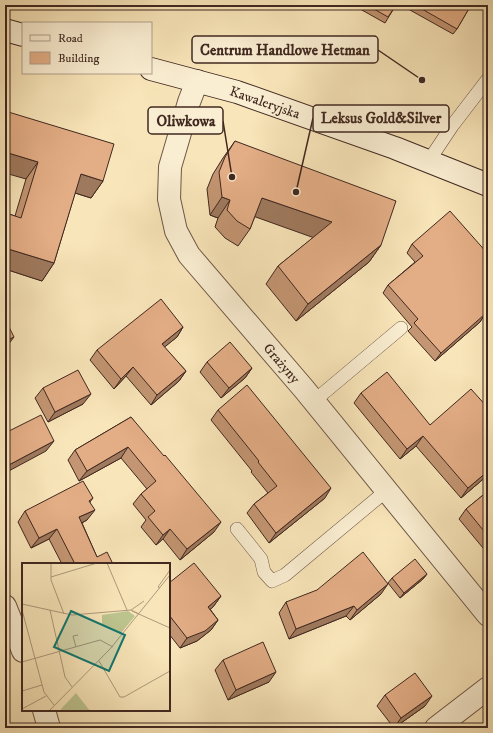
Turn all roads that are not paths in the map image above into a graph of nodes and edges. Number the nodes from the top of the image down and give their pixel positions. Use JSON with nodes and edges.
{"nodes":[{"id":1,"x":5,"y":30,"type":"edge"},
{"id":2,"x":22,"y":35,"type":"edge"},
{"id":3,"x":152,"y":69,"type":"edge"},
{"id":4,"x":488,"y":79,"type":"edge"},
{"id":5,"x":197,"y":81,"type":"junction"},
{"id":6,"x":428,"y":162,"type":"junction"},
{"id":7,"x":488,"y":185,"type":"edge"},
{"id":8,"x":401,"y":328,"type":"dead end"},
{"id":9,"x":314,"y":401,"type":"junction"},
{"id":10,"x":386,"y":491,"type":"junction"},
{"id":11,"x":237,"y":529,"type":"dead end"},
{"id":12,"x":5,"y":606,"type":"edge"},
{"id":13,"x":488,"y":615,"type":"edge"},
{"id":14,"x":22,"y":648,"type":"edge"},
{"id":15,"x":488,"y":688,"type":"edge"},
{"id":16,"x":44,"y":711,"type":"edge"},
{"id":17,"x":49,"y":728,"type":"edge"},
{"id":18,"x":436,"y":728,"type":"edge"}],
"edges":[{"from":1,"to":2,"type":"street"},
{"from":3,"to":5,"type":"street","name":"Kawaleryjska"},
{"from":4,"to":6,"type":"lane"},
{"from":5,"to":6,"type":"street","name":"Kawaleryjska"},
{"from":5,"to":9,"type":"street","name":"Grażyny"},
{"from":6,"to":7,"type":"street","name":"Kawaleryjska"},
{"from":8,"to":9,"type":"lane"},
{"from":9,"to":10,"type":"street","name":"Grażyny"},
{"from":10,"to":11,"type":"lane"},
{"from":10,"to":13,"type":"street","name":"Grażyny"},
{"from":12,"to":14,"type":"street"},
{"from":15,"to":18,"type":"street"},
{"from":16,"to":17,"type":"street"}]}
